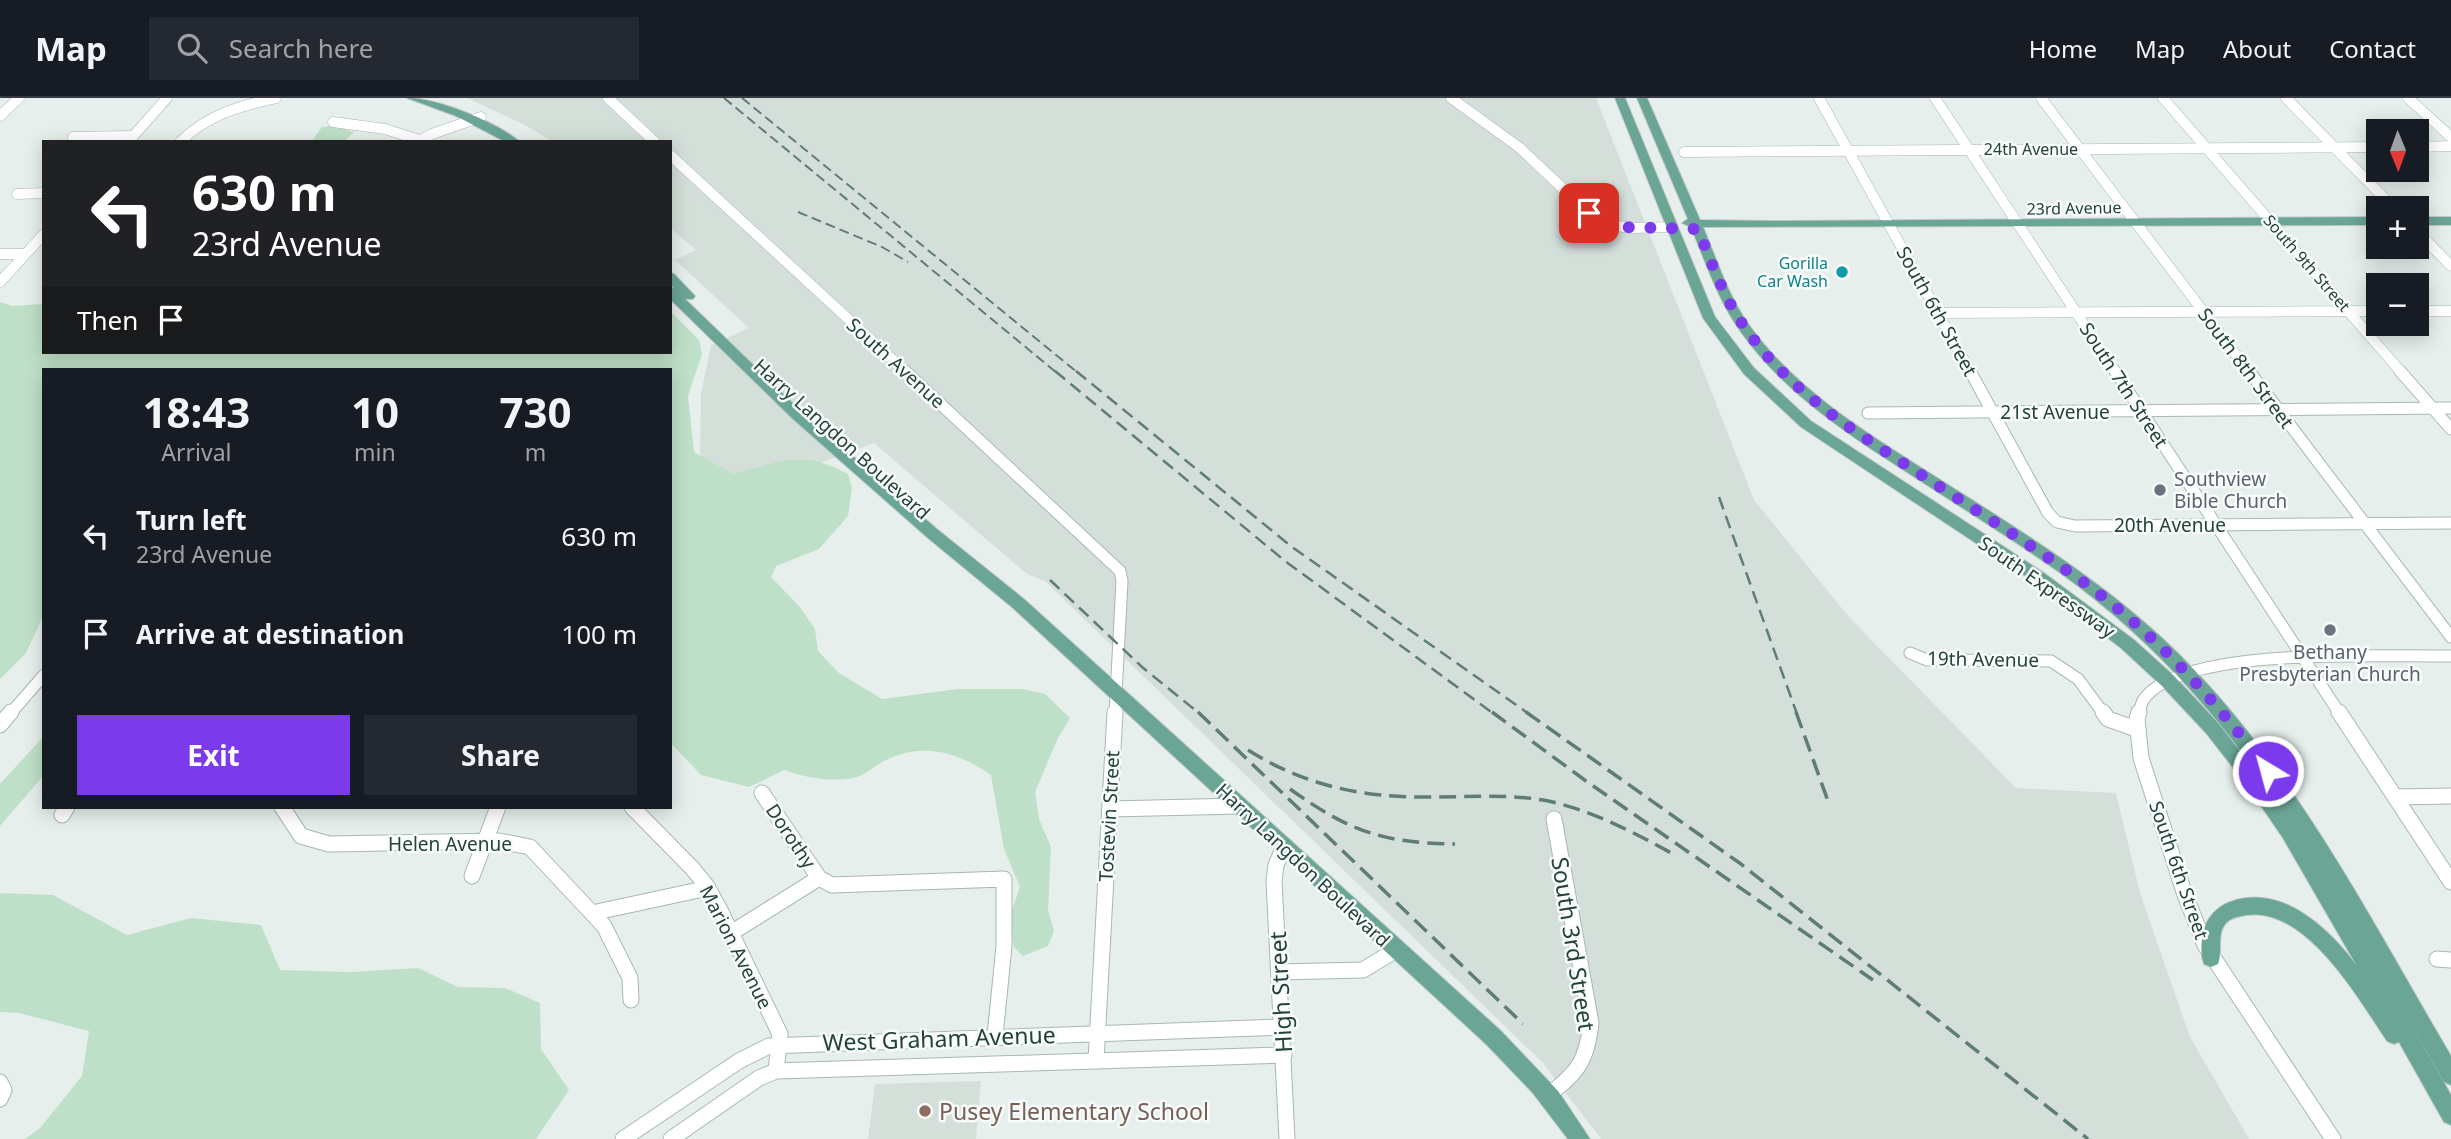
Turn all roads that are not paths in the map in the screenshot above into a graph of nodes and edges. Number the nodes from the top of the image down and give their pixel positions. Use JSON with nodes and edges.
{"nodes":[{"id":1,"x":19,"y":98,"type":"edge"},
{"id":2,"x":167,"y":98,"type":"edge"},
{"id":3,"x":276,"y":98,"type":"edge"},
{"id":4,"x":412,"y":98,"type":"edge"},
{"id":5,"x":432,"y":98,"type":"edge"},
{"id":6,"x":608,"y":98,"type":"edge"},
{"id":7,"x":1451,"y":98,"type":"edge"},
{"id":8,"x":1620,"y":98,"type":"edge"},
{"id":9,"x":1642,"y":98,"type":"edge"},
{"id":10,"x":1819,"y":98,"type":"edge"},
{"id":11,"x":1935,"y":98,"type":"edge"},
{"id":12,"x":2041,"y":98,"type":"edge"},
{"id":13,"x":2163,"y":98,"type":"edge"},
{"id":14,"x":2286,"y":98,"type":"edge"},
{"id":15,"x":2408,"y":98,"type":"edge"},
{"id":16,"x":0,"y":116,"type":"edge"},
{"id":17,"x":477,"y":119,"type":"junction"},
{"id":18,"x":333,"y":122,"type":"dead end"},
{"id":19,"x":73,"y":137,"type":"dead end"},
{"id":20,"x":2451,"y":137,"type":"edge"},
{"id":21,"x":131,"y":139,"type":"edge"},
{"id":22,"x":182,"y":140,"type":"edge"},
{"id":23,"x":415,"y":140,"type":"edge"},
{"id":24,"x":421,"y":140,"type":"edge"},
{"id":25,"x":512,"y":140,"type":"edge"},
{"id":26,"x":526,"y":140,"type":"edge"},
{"id":27,"x":654,"y":140,"type":"edge"},
{"id":28,"x":2429,"y":146,"type":"edge"},
{"id":29,"x":2451,"y":146,"type":"edge"},
{"id":30,"x":2334,"y":147,"type":"junction"},
{"id":31,"x":2366,"y":147,"type":"edge"},
{"id":32,"x":2207,"y":148,"type":"junction"},
{"id":33,"x":2080,"y":149,"type":"junction"},
{"id":34,"x":1848,"y":150,"type":"junction"},
{"id":35,"x":1969,"y":150,"type":"junction"},
{"id":36,"x":1684,"y":152,"type":"dead end"},
{"id":37,"x":672,"y":157,"type":"edge"},
{"id":38,"x":42,"y":193,"type":"edge"},
{"id":39,"x":17,"y":194,"type":"dead end"},
{"id":40,"x":2382,"y":196,"type":"edge"},
{"id":41,"x":1686,"y":200,"type":"junction"},
{"id":42,"x":2366,"y":221,"type":"edge"},
{"id":43,"x":2429,"y":221,"type":"edge"},
{"id":44,"x":2451,"y":221,"type":"edge"},
{"id":45,"x":2272,"y":222,"type":"junction"},
{"id":46,"x":2136,"y":223,"type":"junction"},
{"id":47,"x":2018,"y":224,"type":"junction"},
{"id":48,"x":1732,"y":225,"type":"junction"},
{"id":49,"x":1889,"y":225,"type":"junction"},
{"id":50,"x":1697,"y":226,"type":"junction"},
{"id":51,"x":1672,"y":227,"type":"junction"},
{"id":52,"x":42,"y":236,"type":"edge"},
{"id":53,"x":2429,"y":243,"type":"edge"},
{"id":54,"x":0,"y":254,"type":"edge"},
{"id":55,"x":25,"y":254,"type":"junction"},
{"id":56,"x":1710,"y":259,"type":"junction"},
{"id":57,"x":2451,"y":266,"type":"edge"},
{"id":58,"x":672,"y":279,"type":"edge"},
{"id":59,"x":0,"y":282,"type":"edge"},
{"id":60,"x":672,"y":293,"type":"edge"},
{"id":61,"x":2350,"y":311,"type":"junction"},
{"id":62,"x":2366,"y":311,"type":"edge"},
{"id":63,"x":2429,"y":311,"type":"edge"},
{"id":64,"x":2451,"y":311,"type":"edge"},
{"id":65,"x":2204,"y":312,"type":"junction"},
{"id":66,"x":1939,"y":313,"type":"junction"},
{"id":67,"x":2077,"y":313,"type":"junction"},
{"id":68,"x":2434,"y":408,"type":"junction"},
{"id":69,"x":2451,"y":408,"type":"edge"},
{"id":70,"x":2278,"y":410,"type":"junction"},
{"id":71,"x":2141,"y":411,"type":"junction"},
{"id":72,"x":1993,"y":412,"type":"junction"},
{"id":73,"x":1868,"y":413,"type":"dead end"},
{"id":74,"x":2451,"y":429,"type":"edge"},
{"id":75,"x":2057,"y":522,"type":"joint"},
{"id":76,"x":2451,"y":523,"type":"edge"},
{"id":77,"x":2364,"y":524,"type":"junction"},
{"id":78,"x":2216,"y":525,"type":"junction"},
{"id":79,"x":1120,"y":571,"type":"joint"},
{"id":80,"x":1016,"y":601,"type":"junction"},
{"id":81,"x":2451,"y":637,"type":"edge"},
{"id":82,"x":1910,"y":653,"type":"dead end"},
{"id":83,"x":2451,"y":656,"type":"edge"},
{"id":84,"x":2304,"y":658,"type":"junction"},
{"id":85,"x":2186,"y":673,"type":"junction"},
{"id":86,"x":42,"y":677,"type":"edge"},
{"id":87,"x":2168,"y":681,"type":"junction"},
{"id":88,"x":1116,"y":689,"type":"junction"},
{"id":89,"x":0,"y":725,"type":"edge"},
{"id":90,"x":2136,"y":729,"type":"junction"},
{"id":91,"x":762,"y":793,"type":"dead end"},
{"id":92,"x":2451,"y":796,"type":"edge"},
{"id":93,"x":2395,"y":797,"type":"junction"},
{"id":94,"x":1239,"y":806,"type":"junction"},
{"id":95,"x":283,"y":809,"type":"edge"},
{"id":96,"x":497,"y":809,"type":"edge"},
{"id":97,"x":634,"y":809,"type":"edge"},
{"id":98,"x":1110,"y":809,"type":"junction"},
{"id":99,"x":1554,"y":819,"type":"dead end"},
{"id":100,"x":484,"y":841,"type":"junction"},
{"id":101,"x":1284,"y":847,"type":"junction"},
{"id":102,"x":472,"y":876,"type":"dead end"},
{"id":103,"x":820,"y":878,"type":"junction"},
{"id":104,"x":1004,"y":879,"type":"joint"},
{"id":105,"x":2451,"y":882,"type":"edge"},
{"id":106,"x":708,"y":888,"type":"junction"},
{"id":107,"x":592,"y":913,"type":"junction"},
{"id":108,"x":731,"y":933,"type":"junction"},
{"id":109,"x":1396,"y":950,"type":"junction"},
{"id":110,"x":2211,"y":958,"type":"junction"},
{"id":111,"x":1279,"y":972,"type":"junction"},
{"id":112,"x":631,"y":1000,"type":"dead end"},
{"id":113,"x":1282,"y":1027,"type":"junction"},
{"id":114,"x":1097,"y":1033,"type":"junction"},
{"id":115,"x":995,"y":1036,"type":"junction"},
{"id":116,"x":779,"y":1045,"type":"junction"},
{"id":117,"x":1283,"y":1055,"type":"junction"},
{"id":118,"x":1096,"y":1061,"type":"junction"},
{"id":119,"x":776,"y":1071,"type":"junction"},
{"id":120,"x":2451,"y":1075,"type":"edge"},
{"id":121,"x":0,"y":1082,"type":"edge"},
{"id":122,"x":1548,"y":1095,"type":"junction"},
{"id":123,"x":0,"y":1099,"type":"edge"},
{"id":124,"x":2449,"y":1111,"type":"edge"},
{"id":125,"x":623,"y":1139,"type":"edge"},
{"id":126,"x":671,"y":1139,"type":"edge"},
{"id":127,"x":1287,"y":1139,"type":"edge"},
{"id":128,"x":1580,"y":1139,"type":"edge"},
{"id":129,"x":2333,"y":1139,"type":"edge"}],
"edges":[{"from":1,"to":16,"type":"street"},
{"from":2,"to":21,"type":"street"},
{"from":3,"to":22,"type":"street"},
{"from":4,"to":17,"type":"main road"},
{"from":5,"to":17,"type":"main road"},
{"from":6,"to":27,"type":"street"},
{"from":7,"to":51,"type":"street","name":"23rd Avenue"},
{"from":8,"to":51,"type":"main road","name":"South Expressway"},
{"from":9,"to":41,"type":"main road","name":"South Expressway"},
{"from":10,"to":34,"type":"street","name":"South 6th Street"},
{"from":11,"to":35,"type":"street","name":"South 7th Street"},
{"from":12,"to":33,"type":"street","name":"South 8th Street"},
{"from":13,"to":32,"type":"street","name":"South 9th Street"},
{"from":14,"to":30,"type":"street"},
{"from":15,"to":20,"type":"street"},
{"from":17,"to":24,"type":"street"},
{"from":17,"to":25,"type":"main road"},
{"from":17,"to":26,"type":"main road"},
{"from":18,"to":23,"type":"street"},
{"from":19,"to":21,"type":"street"},
{"from":28,"to":29,"type":"street"},
{"from":30,"to":31,"type":"street","name":"24th Avenue"},
{"from":30,"to":32,"type":"street","name":"24th Avenue"},
{"from":30,"to":40,"type":"street"},
{"from":32,"to":33,"type":"street","name":"24th Avenue"},
{"from":32,"to":45,"type":"street","name":"South 9th Street"},
{"from":33,"to":35,"type":"street","name":"24th Avenue"},
{"from":33,"to":46,"type":"street","name":"South 8th Street"},
{"from":34,"to":35,"type":"street","name":"24th Avenue"},
{"from":34,"to":36,"type":"street","name":"24th Avenue"},
{"from":34,"to":49,"type":"street","name":"South 6th Street"},
{"from":35,"to":47,"type":"street","name":"South 7th Street"},
{"from":37,"to":79,"type":"street","name":"South Avenue"},
{"from":38,"to":39,"type":"street"},
{"from":41,"to":48,"type":"main road"},
{"from":41,"to":50,"type":"main road","name":"South Expressway"},
{"from":42,"to":45,"type":"main road","name":"23rd Avenue"},
{"from":43,"to":44,"type":"main road"},
{"from":45,"to":46,"type":"main road","name":"23rd Avenue"},
{"from":45,"to":61,"type":"street","name":"South 9th Street"},
{"from":46,"to":47,"type":"main road","name":"23rd Avenue"},
{"from":46,"to":65,"type":"street","name":"South 8th Street"},
{"from":47,"to":49,"type":"main road","name":"23rd Avenue"},
{"from":47,"to":67,"type":"street","name":"South 7th Street"},
{"from":48,"to":49,"type":"main road","name":"23rd Avenue"},
{"from":48,"to":50,"type":"main road","name":"23rd Avenue"},
{"from":48,"to":56,"type":"main road"},
{"from":49,"to":66,"type":"street","name":"South 6th Street"},
{"from":50,"to":51,"type":"main road","name":"23rd Avenue"},
{"from":50,"to":56,"type":"main road","name":"South Expressway"},
{"from":51,"to":87,"type":"main road","name":"South Expressway"},
{"from":52,"to":55,"type":"street"},
{"from":53,"to":57,"type":"street"},
{"from":54,"to":55,"type":"street"},
{"from":55,"to":59,"type":"street"},
{"from":56,"to":85,"type":"main road","name":"South Expressway"},
{"from":58,"to":80,"type":"main road","name":"Harry Langdon Boulevard"},
{"from":60,"to":80,"type":"main road","name":"Harry Langdon Boulevard"},
{"from":61,"to":62,"type":"street"},
{"from":61,"to":65,"type":"street"},
{"from":61,"to":68,"type":"street","name":"South 9th Street"},
{"from":63,"to":64,"type":"street"},
{"from":65,"to":67,"type":"street"},
{"from":65,"to":70,"type":"street","name":"South 8th Street"},
{"from":66,"to":67,"type":"street"},
{"from":66,"to":72,"type":"street","name":"South 6th Street"},
{"from":67,"to":71,"type":"street","name":"South 7th Street"},
{"from":68,"to":69,"type":"street","name":"21st Avenue"},
{"from":68,"to":70,"type":"street","name":"21st Avenue"},
{"from":68,"to":74,"type":"street","name":"South 9th Street"},
{"from":70,"to":71,"type":"street","name":"21st Avenue"},
{"from":70,"to":77,"type":"street","name":"South 8th Street"},
{"from":71,"to":72,"type":"street","name":"21st Avenue"},
{"from":71,"to":78,"type":"street","name":"South 7th Street"},
{"from":72,"to":73,"type":"street","name":"21st Avenue"},
{"from":72,"to":75,"type":"street","name":"South 6th Street"},
{"from":75,"to":78,"type":"street","name":"20th Avenue"},
{"from":76,"to":77,"type":"street","name":"20th Avenue"},
{"from":77,"to":78,"type":"street","name":"20th Avenue"},
{"from":77,"to":81,"type":"street","name":"South 8th Street"},
{"from":78,"to":84,"type":"street","name":"South 7th Street"},
{"from":79,"to":88,"type":"street","name":"Tostevin Street"},
{"from":80,"to":88,"type":"main road","name":"Harry Langdon Boulevard"},
{"from":82,"to":90,"type":"street","name":"19th Avenue"},
{"from":83,"to":84,"type":"street"},
{"from":84,"to":85,"type":"street"},
{"from":84,"to":93,"type":"street","name":"South 7th Street"},
{"from":85,"to":87,"type":"street"},
{"from":85,"to":120,"type":"main road","name":"South Expressway"},
{"from":86,"to":89,"type":"street"},
{"from":87,"to":90,"type":"street"},
{"from":87,"to":124,"type":"main road","name":"South Expressway"},
{"from":88,"to":94,"type":"main road","name":"Harry Langdon Boulevard"},
{"from":88,"to":98,"type":"street","name":"Tostevin Street"},
{"from":90,"to":110,"type":"street","name":"South 6th Street"},
{"from":91,"to":103,"type":"street","name":"Dorothy"},
{"from":92,"to":93,"type":"street"},
{"from":93,"to":105,"type":"street","name":"South 7th Street"},
{"from":94,"to":98,"type":"street"},
{"from":94,"to":101,"type":"main road","name":"Harry Langdon Boulevard"},
{"from":95,"to":100,"type":"street","name":"Helen Avenue"},
{"from":96,"to":100,"type":"street"},
{"from":97,"to":106,"type":"street","name":"Marion Avenue"},
{"from":98,"to":114,"type":"street","name":"Tostevin Street"},
{"from":99,"to":122,"type":"street","name":"South 3rd Street"},
{"from":100,"to":102,"type":"street"},
{"from":100,"to":107,"type":"street","name":"Helen Avenue"},
{"from":101,"to":109,"type":"main road","name":"Harry Langdon Boulevard"},
{"from":101,"to":111,"type":"street","name":"High Street"},
{"from":103,"to":104,"type":"street"},
{"from":103,"to":108,"type":"street"},
{"from":104,"to":115,"type":"street"},
{"from":106,"to":107,"type":"street"},
{"from":106,"to":108,"type":"street","name":"Marion Avenue"},
{"from":107,"to":112,"type":"street","name":"Helen Avenue"},
{"from":108,"to":116,"type":"street","name":"Marion Avenue"},
{"from":109,"to":111,"type":"street"},
{"from":109,"to":122,"type":"main road","name":"Harry Langdon Boulevard"},
{"from":110,"to":124,"type":"main road"},
{"from":110,"to":129,"type":"street","name":"South 6th Street"},
{"from":111,"to":113,"type":"street","name":"High Street"},
{"from":113,"to":114,"type":"street","name":"West Graham Avenue"},
{"from":113,"to":117,"type":"street","name":"High Street"},
{"from":114,"to":115,"type":"street","name":"West Graham Avenue"},
{"from":114,"to":118,"type":"street","name":"Tostevin Street"},
{"from":115,"to":116,"type":"street","name":"West Graham Avenue"},
{"from":116,"to":119,"type":"street","name":"Marion Avenue"},
{"from":116,"to":125,"type":"street","name":"West Graham Avenue"},
{"from":117,"to":118,"type":"street"},
{"from":117,"to":127,"type":"street","name":"High Street"},
{"from":118,"to":119,"type":"street"},
{"from":119,"to":126,"type":"street"},
{"from":121,"to":123,"type":"street"},
{"from":122,"to":128,"type":"main road","name":"Harry Langdon Boulevard"}]}
